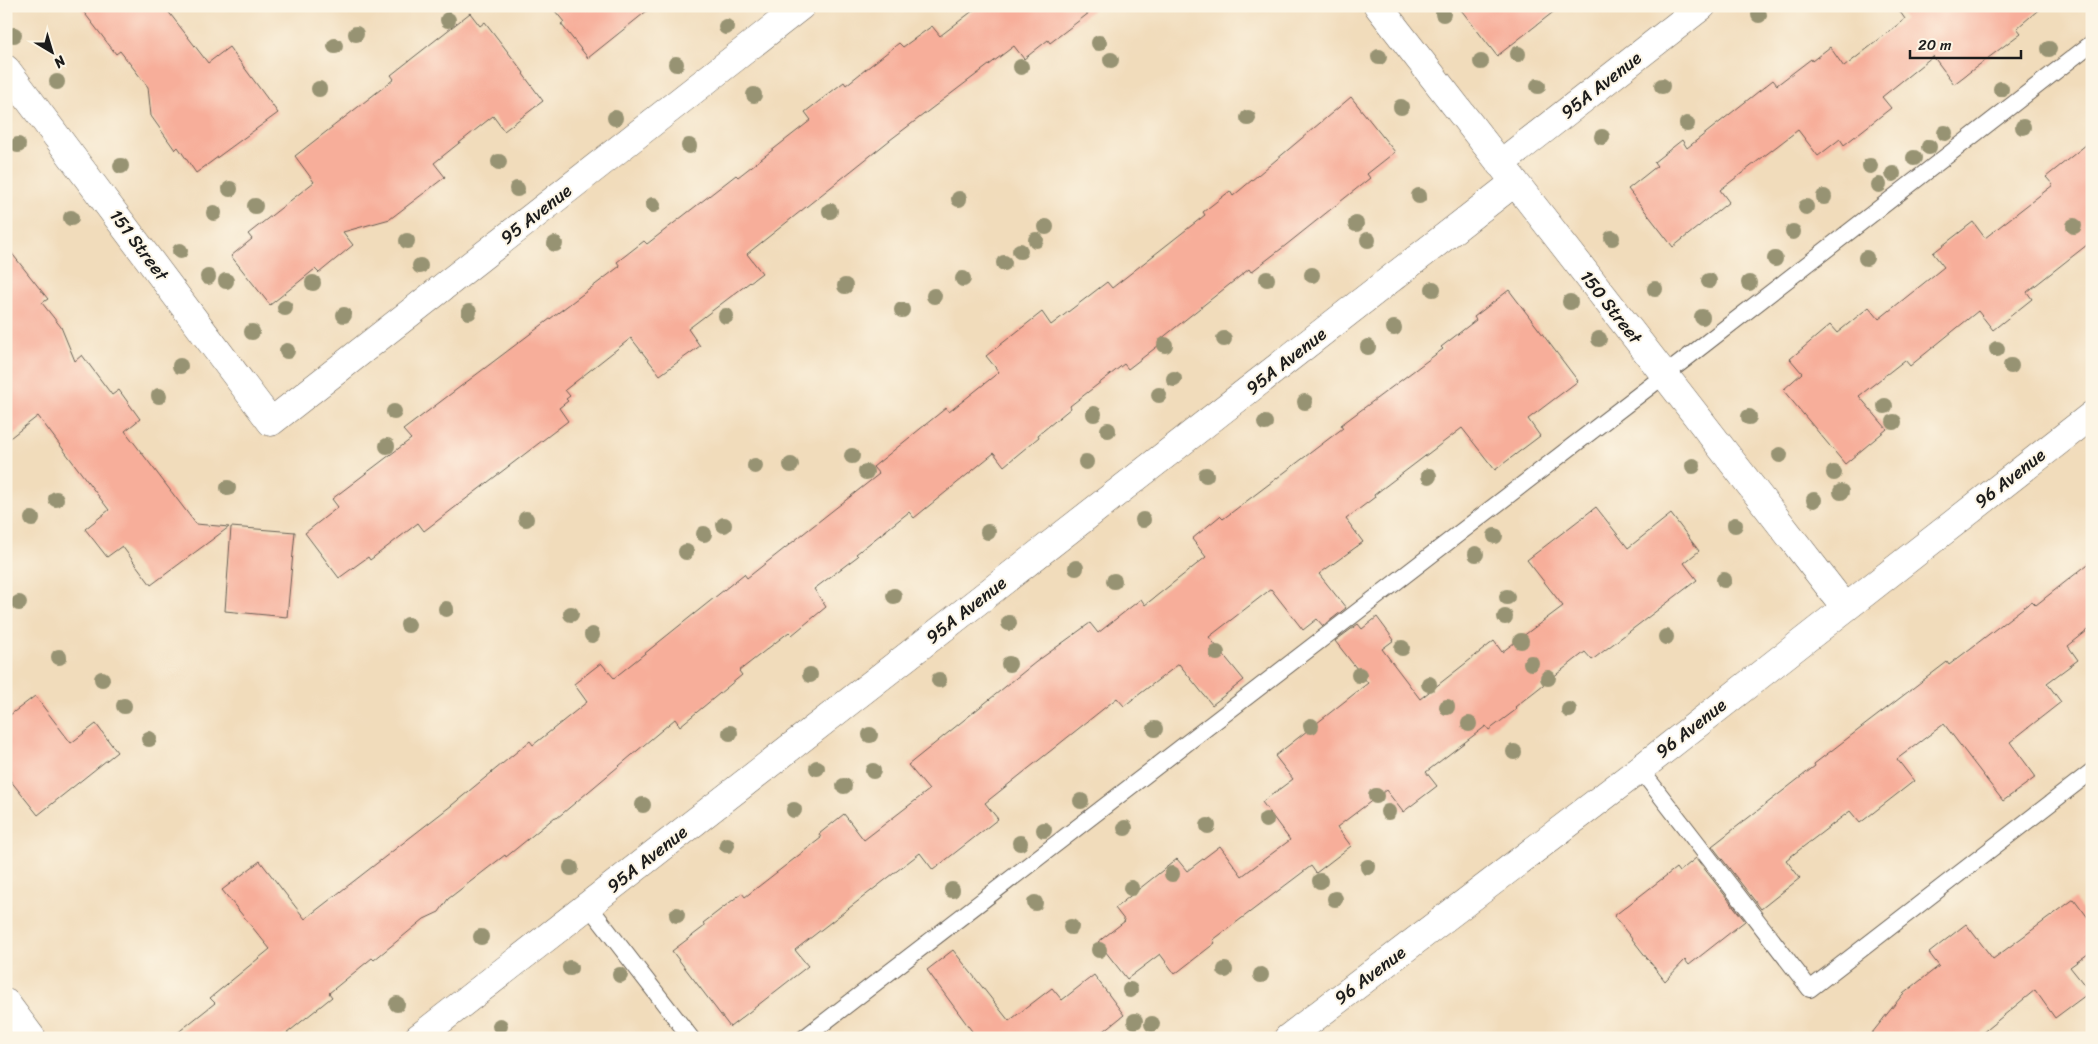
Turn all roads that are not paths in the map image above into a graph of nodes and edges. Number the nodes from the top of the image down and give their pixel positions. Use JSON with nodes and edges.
{"nodes":[{"id":1,"x":801,"y":6,"type":"edge"},
{"id":2,"x":1378,"y":6,"type":"edge"},
{"id":3,"x":1702,"y":6,"type":"edge"},
{"id":4,"x":2092,"y":43,"type":"edge"},
{"id":5,"x":6,"y":69,"type":"edge"},
{"id":6,"x":1508,"y":173,"type":"junction"},
{"id":7,"x":1664,"y":374,"type":"junction"},
{"id":8,"x":2092,"y":415,"type":"edge"},
{"id":9,"x":272,"y":422,"type":"joint"},
{"id":10,"x":1845,"y":607,"type":"junction"},
{"id":11,"x":1640,"y":769,"type":"junction"},
{"id":12,"x":2092,"y":771,"type":"edge"},
{"id":13,"x":588,"y":905,"type":"junction"},
{"id":14,"x":6,"y":1002,"type":"edge"},
{"id":15,"x":32,"y":1038,"type":"edge"},
{"id":16,"x":418,"y":1038,"type":"edge"},
{"id":17,"x":691,"y":1038,"type":"edge"},
{"id":18,"x":804,"y":1038,"type":"edge"},
{"id":19,"x":1288,"y":1038,"type":"edge"}],
"edges":[{"from":1,"to":9,"type":"street","name":"95 Avenue"},
{"from":2,"to":6,"type":"street","name":"150 Street"},
{"from":3,"to":6,"type":"street","name":"95A Avenue"},
{"from":4,"to":7,"type":"lane"},
{"from":5,"to":9,"type":"street","name":"151 Street"},
{"from":6,"to":7,"type":"street","name":"150 Street"},
{"from":6,"to":13,"type":"street","name":"95A Avenue"},
{"from":7,"to":10,"type":"street","name":"150 Street"},
{"from":7,"to":18,"type":"lane"},
{"from":8,"to":10,"type":"street","name":"96 Avenue"},
{"from":10,"to":11,"type":"street","name":"96 Avenue"},
{"from":11,"to":12,"type":"lane"},
{"from":11,"to":19,"type":"street","name":"96 Avenue"},
{"from":13,"to":16,"type":"street","name":"95A Avenue"},
{"from":13,"to":17,"type":"lane"},
{"from":14,"to":15,"type":"street"}]}
